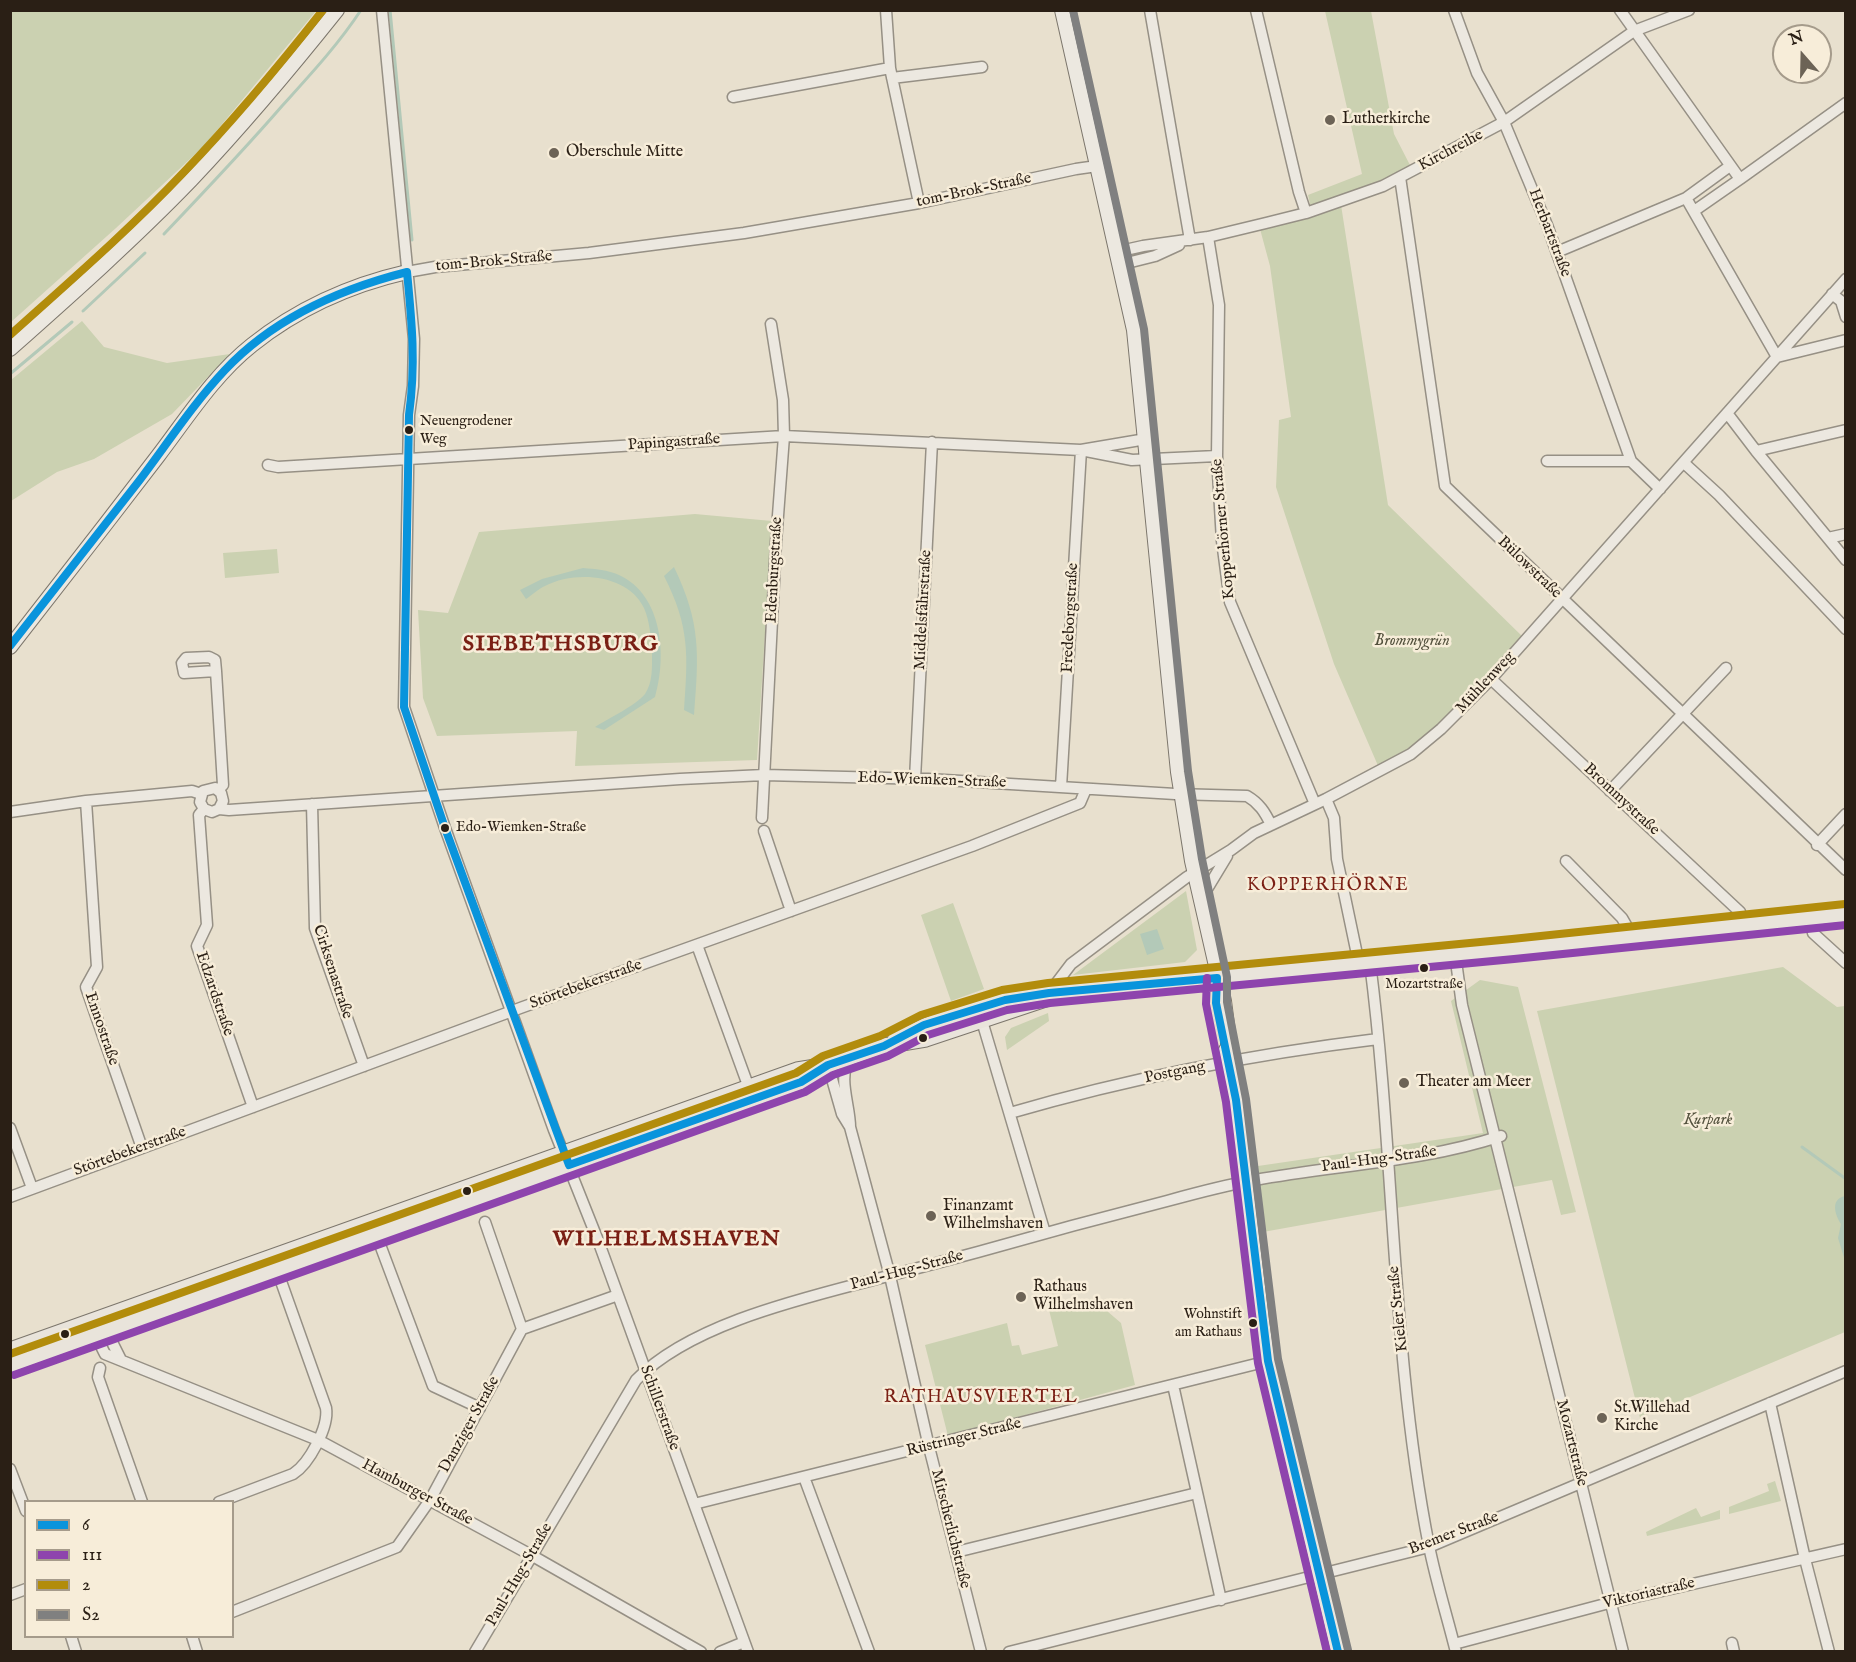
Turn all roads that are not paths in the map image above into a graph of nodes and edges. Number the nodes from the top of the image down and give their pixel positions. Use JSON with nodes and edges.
{"nodes":[{"id":1,"x":337,"y":10,"type":"edge"},
{"id":2,"x":382,"y":10,"type":"edge"},
{"id":3,"x":886,"y":10,"type":"edge"},
{"id":4,"x":1062,"y":10,"type":"edge"},
{"id":5,"x":1150,"y":10,"type":"edge"},
{"id":6,"x":1256,"y":10,"type":"edge"},
{"id":7,"x":1454,"y":10,"type":"edge"},
{"id":8,"x":1620,"y":10,"type":"edge"},
{"id":9,"x":1689,"y":10,"type":"edge"},
{"id":10,"x":1634,"y":31,"type":"junction"},
{"id":11,"x":982,"y":66,"type":"dead end"},
{"id":12,"x":891,"y":73,"type":"junction"},
{"id":13,"x":733,"y":97,"type":"dead end"},
{"id":14,"x":1845,"y":103,"type":"edge"},
{"id":15,"x":1503,"y":122,"type":"junction"},
{"id":16,"x":1097,"y":166,"type":"junction"},
{"id":17,"x":1730,"y":166,"type":"junction"},
{"id":18,"x":1400,"y":177,"type":"junction"},
{"id":19,"x":1740,"y":179,"type":"junction"},
{"id":20,"x":1686,"y":198,"type":"junction"},
{"id":21,"x":919,"y":203,"type":"junction"},
{"id":22,"x":1694,"y":211,"type":"junction"},
{"id":23,"x":1306,"y":213,"type":"junction"},
{"id":24,"x":1208,"y":237,"type":"junction"},
{"id":25,"x":1190,"y":240,"type":"junction"},
{"id":26,"x":1557,"y":252,"type":"junction"},
{"id":27,"x":1117,"y":259,"type":"junction"},
{"id":28,"x":406,"y":272,"type":"junction"},
{"id":29,"x":1845,"y":279,"type":"edge"},
{"id":30,"x":1833,"y":294,"type":"junction"},
{"id":31,"x":1845,"y":317,"type":"edge"},
{"id":32,"x":771,"y":324,"type":"dead end"},
{"id":33,"x":1845,"y":340,"type":"edge"},
{"id":34,"x":10,"y":349,"type":"edge"},
{"id":35,"x":1778,"y":357,"type":"junction"},
{"id":36,"x":1727,"y":413,"type":"junction"},
{"id":37,"x":1845,"y":430,"type":"edge"},
{"id":38,"x":784,"y":436,"type":"junction"},
{"id":39,"x":1146,"y":439,"type":"junction"},
{"id":40,"x":932,"y":442,"type":"junction"},
{"id":41,"x":1081,"y":450,"type":"junction"},
{"id":42,"x":1756,"y":451,"type":"junction"},
{"id":43,"x":1217,"y":456,"type":"junction"},
{"id":44,"x":1148,"y":459,"type":"junction"},
{"id":45,"x":408,"y":460,"type":"junction"},
{"id":46,"x":1547,"y":461,"type":"dead end"},
{"id":47,"x":1631,"y":461,"type":"junction"},
{"id":48,"x":1684,"y":463,"type":"junction"},
{"id":49,"x":268,"y":465,"type":"dead end"},
{"id":50,"x":1660,"y":489,"type":"junction"},
{"id":51,"x":1845,"y":534,"type":"edge"},
{"id":52,"x":1828,"y":538,"type":"junction"},
{"id":53,"x":1845,"y":560,"type":"edge"},
{"id":54,"x":1562,"y":600,"type":"junction"},
{"id":55,"x":1845,"y":629,"type":"edge"},
{"id":56,"x":10,"y":647,"type":"edge"},
{"id":57,"x":1725,"y":668,"type":"dead end"},
{"id":58,"x":216,"y":671,"type":"dead end"},
{"id":59,"x":1491,"y":679,"type":"junction"},
{"id":60,"x":1683,"y":716,"type":"junction"},
{"id":61,"x":764,"y":775,"type":"junction"},
{"id":62,"x":915,"y":779,"type":"junction"},
{"id":63,"x":1060,"y":787,"type":"junction"},
{"id":64,"x":1086,"y":789,"type":"junction"},
{"id":65,"x":218,"y":790,"type":"junction"},
{"id":66,"x":1610,"y":791,"type":"junction"},
{"id":67,"x":201,"y":794,"type":"junction"},
{"id":68,"x":1181,"y":794,"type":"junction"},
{"id":69,"x":434,"y":796,"type":"junction"},
{"id":70,"x":86,"y":801,"type":"junction"},
{"id":71,"x":1321,"y":801,"type":"junction"},
{"id":72,"x":312,"y":804,"type":"junction"},
{"id":73,"x":219,"y":808,"type":"junction"},
{"id":74,"x":204,"y":809,"type":"junction"},
{"id":75,"x":10,"y":812,"type":"edge"},
{"id":76,"x":1845,"y":814,"type":"edge"},
{"id":77,"x":762,"y":818,"type":"dead end"},
{"id":78,"x":1271,"y":825,"type":"junction"},
{"id":79,"x":764,"y":831,"type":"dead end"},
{"id":80,"x":1817,"y":845,"type":"junction"},
{"id":81,"x":1231,"y":850,"type":"junction"},
{"id":82,"x":1566,"y":861,"type":"dead end"},
{"id":83,"x":1842,"y":868,"type":"edge"},
{"id":84,"x":1194,"y":872,"type":"junction"},
{"id":85,"x":1845,"y":878,"type":"edge"},
{"id":86,"x":1201,"y":899,"type":"junction"},
{"id":87,"x":791,"y":911,"type":"junction"},
{"id":88,"x":1845,"y":914,"type":"edge"},
{"id":89,"x":1810,"y":919,"type":"junction"},
{"id":90,"x":1742,"y":926,"type":"junction"},
{"id":91,"x":1627,"y":938,"type":"junction"},
{"id":92,"x":697,"y":945,"type":"junction"},
{"id":93,"x":1455,"y":954,"type":"junction"},
{"id":94,"x":1845,"y":963,"type":"edge"},
{"id":95,"x":1364,"y":964,"type":"junction"},
{"id":96,"x":1217,"y":978,"type":"junction"},
{"id":97,"x":1067,"y":992,"type":"junction"},
{"id":98,"x":1049,"y":993,"type":"junction"},
{"id":99,"x":998,"y":1009,"type":"junction"},
{"id":100,"x":512,"y":1012,"type":"junction"},
{"id":101,"x":963,"y":1012,"type":"junction"},
{"id":102,"x":982,"y":1021,"type":"junction"},
{"id":103,"x":1378,"y":1039,"type":"junction"},
{"id":104,"x":988,"y":1043,"type":"junction"},
{"id":105,"x":884,"y":1046,"type":"junction"},
{"id":106,"x":850,"y":1058,"type":"junction"},
{"id":107,"x":1229,"y":1059,"type":"junction"},
{"id":108,"x":828,"y":1065,"type":"junction"},
{"id":109,"x":364,"y":1066,"type":"junction"},
{"id":110,"x":749,"y":1088,"type":"junction"},
{"id":111,"x":253,"y":1107,"type":"junction"},
{"id":112,"x":1010,"y":1113,"type":"junction"},
{"id":113,"x":850,"y":1127,"type":"junction"},
{"id":114,"x":10,"y":1128,"type":"edge"},
{"id":115,"x":1498,"y":1137,"type":"junction"},
{"id":116,"x":142,"y":1148,"type":"junction"},
{"id":117,"x":566,"y":1160,"type":"junction"},
{"id":118,"x":1389,"y":1161,"type":"junction"},
{"id":119,"x":1246,"y":1181,"type":"junction"},
{"id":120,"x":32,"y":1188,"type":"junction"},
{"id":121,"x":10,"y":1197,"type":"edge"},
{"id":122,"x":485,"y":1222,"type":"dead end"},
{"id":123,"x":1045,"y":1233,"type":"junction"},
{"id":124,"x":376,"y":1234,"type":"junction"},
{"id":125,"x":277,"y":1270,"type":"junction"},
{"id":126,"x":890,"y":1276,"type":"junction"},
{"id":127,"x":618,"y":1295,"type":"junction"},
{"id":128,"x":113,"y":1320,"type":"junction"},
{"id":129,"x":522,"y":1329,"type":"junction"},
{"id":130,"x":95,"y":1334,"type":"junction"},
{"id":131,"x":10,"y":1350,"type":"edge"},
{"id":132,"x":121,"y":1360,"type":"junction"},
{"id":133,"x":1268,"y":1361,"type":"junction"},
{"id":134,"x":10,"y":1365,"type":"edge"},
{"id":135,"x":100,"y":1368,"type":"dead end"},
{"id":136,"x":646,"y":1370,"type":"junction"},
{"id":137,"x":1845,"y":1371,"type":"edge"},
{"id":138,"x":1173,"y":1385,"type":"junction"},
{"id":139,"x":1770,"y":1403,"type":"junction"},
{"id":140,"x":480,"y":1408,"type":"junction"},
{"id":141,"x":318,"y":1440,"type":"junction"},
{"id":142,"x":929,"y":1447,"type":"junction"},
{"id":143,"x":10,"y":1469,"type":"edge"},
{"id":144,"x":804,"y":1478,"type":"junction"},
{"id":145,"x":1580,"y":1482,"type":"junction"},
{"id":146,"x":1197,"y":1493,"type":"junction"},
{"id":147,"x":141,"y":1500,"type":"edge"},
{"id":148,"x":224,"y":1500,"type":"edge"},
{"id":149,"x":429,"y":1500,"type":"junction"},
{"id":150,"x":694,"y":1504,"type":"junction"},
{"id":151,"x":24,"y":1506,"type":"edge"},
{"id":152,"x":1429,"y":1547,"type":"junction"},
{"id":153,"x":1845,"y":1549,"type":"edge"},
{"id":154,"x":956,"y":1552,"type":"junction"},
{"id":155,"x":531,"y":1555,"type":"junction"},
{"id":156,"x":1805,"y":1559,"type":"junction"},
{"id":157,"x":1319,"y":1574,"type":"junction"},
{"id":158,"x":1221,"y":1600,"type":"junction"},
{"id":159,"x":1609,"y":1603,"type":"junction"},
{"id":160,"x":234,"y":1611,"type":"edge"},
{"id":161,"x":746,"y":1647,"type":"edge"},
{"id":162,"x":1455,"y":1648,"type":"edge"},
{"id":163,"x":475,"y":1652,"type":"edge"},
{"id":164,"x":700,"y":1652,"type":"edge"},
{"id":165,"x":720,"y":1652,"type":"edge"},
{"id":166,"x":869,"y":1652,"type":"edge"},
{"id":167,"x":981,"y":1652,"type":"edge"},
{"id":168,"x":1010,"y":1652,"type":"edge"},
{"id":169,"x":1338,"y":1652,"type":"edge"},
{"id":170,"x":1623,"y":1652,"type":"edge"},
{"id":171,"x":1829,"y":1652,"type":"edge"}],
"edges":[{"from":1,"to":34,"type":"main road"},
{"from":2,"to":28,"type":"street"},
{"from":3,"to":12,"type":"street"},
{"from":4,"to":16,"type":"main road"},
{"from":5,"to":25,"type":"street"},
{"from":6,"to":23,"type":"street"},
{"from":7,"to":15,"type":"street","name":"Herbartstraße"},
{"from":8,"to":10,"type":"street"},
{"from":9,"to":10,"type":"street","name":"Kirchreihe"},
{"from":10,"to":15,"type":"street","name":"Kirchreihe"},
{"from":10,"to":17,"type":"street"},
{"from":11,"to":12,"type":"street"},
{"from":12,"to":13,"type":"street"},
{"from":12,"to":21,"type":"street"},
{"from":14,"to":19,"type":"street"},
{"from":15,"to":18,"type":"street","name":"Kirchreihe"},
{"from":15,"to":26,"type":"street","name":"Herbartstraße"},
{"from":16,"to":21,"type":"street","name":"tom-Brok-Straße"},
{"from":16,"to":27,"type":"main road"},
{"from":17,"to":19,"type":"street"},
{"from":17,"to":20,"type":"street"},
{"from":18,"to":23,"type":"street","name":"Kirchreihe"},
{"from":18,"to":54,"type":"street","name":"Bülowstraße"},
{"from":19,"to":22,"type":"street"},
{"from":20,"to":22,"type":"street"},
{"from":20,"to":26,"type":"street"},
{"from":21,"to":28,"type":"street","name":"tom-Brok-Straße"},
{"from":22,"to":35,"type":"street"},
{"from":23,"to":24,"type":"street","name":"Kirchreihe"},
{"from":24,"to":25,"type":"street","name":"Kirchreihe"},
{"from":24,"to":43,"type":"street","name":"Kopperhörner Straße"},
{"from":25,"to":27,"type":"street","name":"Kirchreihe"},
{"from":26,"to":47,"type":"street","name":"Herbartstraße"},
{"from":27,"to":39,"type":"main road"},
{"from":28,"to":45,"type":"street","name":"Schillerstraße"},
{"from":28,"to":56,"type":"main road","name":"tom-Brok-Straße"},
{"from":29,"to":30,"type":"street","name":"Mühlenweg"},
{"from":30,"to":31,"type":"street"},
{"from":30,"to":35,"type":"street","name":"Mühlenweg"},
{"from":32,"to":38,"type":"street","name":"Edenburgstraße"},
{"from":33,"to":35,"type":"street"},
{"from":35,"to":36,"type":"street","name":"Mühlenweg"},
{"from":36,"to":42,"type":"street"},
{"from":36,"to":48,"type":"street","name":"Mühlenweg"},
{"from":37,"to":42,"type":"street"},
{"from":38,"to":40,"type":"street","name":"Papingastraße"},
{"from":38,"to":45,"type":"street","name":"Papingastraße"},
{"from":38,"to":61,"type":"street","name":"Edenburgstraße"},
{"from":39,"to":41,"type":"street","name":"Papingastraße"},
{"from":39,"to":44,"type":"main road"},
{"from":40,"to":41,"type":"street","name":"Papingastraße"},
{"from":40,"to":62,"type":"street","name":"Middelsfährstraße"},
{"from":41,"to":44,"type":"street","name":"Papingastraße"},
{"from":41,"to":63,"type":"street","name":"Fredeborgstraße"},
{"from":42,"to":52,"type":"street"},
{"from":43,"to":44,"type":"street","name":"Papingastraße"},
{"from":43,"to":71,"type":"street","name":"Kopperhörner Straße"},
{"from":44,"to":68,"type":"main road"},
{"from":45,"to":49,"type":"street","name":"Papingastraße"},
{"from":45,"to":69,"type":"street","name":"Schillerstraße"},
{"from":46,"to":47,"type":"street"},
{"from":47,"to":50,"type":"street","name":"Herbartstraße"},
{"from":48,"to":50,"type":"street","name":"Mühlenweg"},
{"from":48,"to":55,"type":"street"},
{"from":50,"to":54,"type":"street","name":"Mühlenweg"},
{"from":51,"to":52,"type":"street"},
{"from":52,"to":53,"type":"street"},
{"from":54,"to":59,"type":"street","name":"Mühlenweg"},
{"from":54,"to":60,"type":"street","name":"Bülowstraße"},
{"from":57,"to":60,"type":"street"},
{"from":58,"to":65,"type":"street"},
{"from":59,"to":66,"type":"street","name":"Brommystraße"},
{"from":59,"to":71,"type":"street","name":"Mühlenweg"},
{"from":60,"to":66,"type":"street"},
{"from":60,"to":80,"type":"street","name":"Bülowstraße"},
{"from":61,"to":62,"type":"street","name":"Edo-Wiemken-Straße"},
{"from":61,"to":69,"type":"street","name":"Edo-Wiemken-Straße"},
{"from":61,"to":77,"type":"street","name":"Edenburgstraße"},
{"from":62,"to":63,"type":"street","name":"Edo-Wiemken-Straße"},
{"from":63,"to":64,"type":"street","name":"Edo-Wiemken-Straße"},
{"from":64,"to":68,"type":"street","name":"Edo-Wiemken-Straße"},
{"from":64,"to":87,"type":"street","name":"Störtebekerstraße"},
{"from":65,"to":67,"type":"street"},
{"from":65,"to":73,"type":"street"},
{"from":66,"to":90,"type":"street","name":"Brommystraße"},
{"from":67,"to":70,"type":"street"},
{"from":67,"to":74,"type":"street"},
{"from":68,"to":78,"type":"street","name":"Edo-Wiemken-Straße"},
{"from":68,"to":84,"type":"main road"},
{"from":69,"to":72,"type":"street","name":"Edo-Wiemken-Straße"},
{"from":69,"to":100,"type":"street","name":"Schillerstraße"},
{"from":70,"to":75,"type":"street"},
{"from":70,"to":116,"type":"street","name":"Ennostraße"},
{"from":71,"to":78,"type":"street","name":"Mühlenweg"},
{"from":71,"to":95,"type":"street","name":"Kopperhörner Straße"},
{"from":72,"to":73,"type":"street","name":"Edo-Wiemken-Straße"},
{"from":72,"to":109,"type":"street","name":"Cirksenastraße"},
{"from":73,"to":74,"type":"street","name":"Edo-Wiemken-Straße"},
{"from":74,"to":111,"type":"street","name":"Edzardstraße"},
{"from":76,"to":80,"type":"street"},
{"from":78,"to":81,"type":"street","name":"Mühlenweg"},
{"from":79,"to":87,"type":"street"},
{"from":80,"to":83,"type":"street","name":"Bülowstraße"},
{"from":81,"to":84,"type":"street","name":"Mühlenweg"},
{"from":81,"to":86,"type":"street"},
{"from":82,"to":91,"type":"street"},
{"from":83,"to":85,"type":"street","name":"Bülowstraße"},
{"from":84,"to":86,"type":"main road"},
{"from":84,"to":98,"type":"street","name":"Mühlenweg"},
{"from":86,"to":96,"type":"main road"},
{"from":87,"to":92,"type":"street","name":"Störtebekerstraße"},
{"from":88,"to":89,"type":"main road"},
{"from":89,"to":90,"type":"main road"},
{"from":89,"to":94,"type":"street"},
{"from":90,"to":91,"type":"main road"},
{"from":91,"to":93,"type":"main road"},
{"from":92,"to":100,"type":"street","name":"Störtebekerstraße"},
{"from":92,"to":110,"type":"street"},
{"from":93,"to":95,"type":"main road"},
{"from":93,"to":115,"type":"street","name":"Mozartstraße"},
{"from":95,"to":96,"type":"main road"},
{"from":95,"to":103,"type":"street","name":"Kieler Straße"},
{"from":96,"to":97,"type":"main road"},
{"from":96,"to":107,"type":"main road"},
{"from":97,"to":98,"type":"main road"},
{"from":97,"to":99,"type":"main road"},
{"from":98,"to":99,"type":"main road"},
{"from":99,"to":101,"type":"main road"},
{"from":99,"to":102,"type":"main road"},
{"from":99,"to":104,"type":"street"},
{"from":100,"to":109,"type":"street","name":"Störtebekerstraße"},
{"from":100,"to":117,"type":"street","name":"Schillerstraße"},
{"from":101,"to":102,"type":"street"},
{"from":101,"to":105,"type":"main road"},
{"from":102,"to":104,"type":"street"},
{"from":102,"to":105,"type":"main road"},
{"from":103,"to":107,"type":"street","name":"Postgang"},
{"from":103,"to":118,"type":"street","name":"Kieler Straße"},
{"from":104,"to":112,"type":"street"},
{"from":105,"to":106,"type":"main road"},
{"from":106,"to":108,"type":"main road"},
{"from":106,"to":113,"type":"street","name":"Mitscherlichstraße"},
{"from":107,"to":112,"type":"street","name":"Postgang"},
{"from":107,"to":119,"type":"main road"},
{"from":108,"to":110,"type":"main road"},
{"from":108,"to":113,"type":"street","name":"Mitscherlichstraße"},
{"from":108,"to":117,"type":"main road"},
{"from":109,"to":111,"type":"street","name":"Störtebekerstraße"},
{"from":110,"to":117,"type":"main road"},
{"from":111,"to":116,"type":"street","name":"Störtebekerstraße"},
{"from":112,"to":123,"type":"street"},
{"from":113,"to":126,"type":"street","name":"Mitscherlichstraße"},
{"from":114,"to":120,"type":"street"},
{"from":115,"to":118,"type":"street","name":"Paul-Hug-Straße"},
{"from":115,"to":145,"type":"street","name":"Mozartstraße"},
{"from":116,"to":120,"type":"street","name":"Störtebekerstraße"},
{"from":117,"to":124,"type":"main road"},
{"from":117,"to":127,"type":"street","name":"Schillerstraße"},
{"from":117,"to":128,"type":"main road"},
{"from":118,"to":119,"type":"street","name":"Paul-Hug-Straße"},
{"from":118,"to":152,"type":"street","name":"Kieler Straße"},
{"from":119,"to":123,"type":"street","name":"Paul-Hug-Straße"},
{"from":119,"to":133,"type":"main road"},
{"from":120,"to":121,"type":"street","name":"Störtebekerstraße"},
{"from":122,"to":129,"type":"street"},
{"from":123,"to":126,"type":"street","name":"Paul-Hug-Straße"},
{"from":124,"to":125,"type":"main road"},
{"from":124,"to":140,"type":"street"},
{"from":125,"to":128,"type":"main road"},
{"from":125,"to":141,"type":"street"},
{"from":126,"to":136,"type":"street","name":"Paul-Hug-Straße"},
{"from":126,"to":142,"type":"street","name":"Mitscherlichstraße"},
{"from":127,"to":129,"type":"street"},
{"from":127,"to":136,"type":"street","name":"Schillerstraße"},
{"from":128,"to":130,"type":"main road"},
{"from":128,"to":131,"type":"main road"},
{"from":128,"to":132,"type":"street"},
{"from":129,"to":140,"type":"street","name":"Danziger Straße"},
{"from":130,"to":132,"type":"street","name":"Hamburger Straße"},
{"from":130,"to":134,"type":"main road"},
{"from":132,"to":141,"type":"street","name":"Hamburger Straße"},
{"from":133,"to":138,"type":"street","name":"Rüstringer Straße"},
{"from":133,"to":157,"type":"main road"},
{"from":135,"to":147,"type":"street"},
{"from":136,"to":150,"type":"street","name":"Schillerstraße"},
{"from":136,"to":155,"type":"street","name":"Paul-Hug-Straße"},
{"from":137,"to":139,"type":"street","name":"Bremer Straße"},
{"from":138,"to":142,"type":"street","name":"Rüstringer Straße"},
{"from":138,"to":146,"type":"street"},
{"from":139,"to":145,"type":"street","name":"Bremer Straße"},
{"from":139,"to":156,"type":"street"},
{"from":140,"to":149,"type":"street","name":"Danziger Straße"},
{"from":141,"to":148,"type":"street"},
{"from":141,"to":149,"type":"street","name":"Hamburger Straße"},
{"from":142,"to":144,"type":"street","name":"Rüstringer Straße"},
{"from":142,"to":154,"type":"street","name":"Mitscherlichstraße"},
{"from":143,"to":151,"type":"street"},
{"from":144,"to":150,"type":"street","name":"Rüstringer Straße"},
{"from":144,"to":166,"type":"street"},
{"from":145,"to":152,"type":"street","name":"Bremer Straße"},
{"from":145,"to":159,"type":"street","name":"Mozartstraße"},
{"from":146,"to":154,"type":"street"},
{"from":146,"to":158,"type":"street"},
{"from":149,"to":155,"type":"street","name":"Hamburger Straße"},
{"from":149,"to":160,"type":"street","name":"Danziger Straße"},
{"from":150,"to":161,"type":"street","name":"Schillerstraße"},
{"from":152,"to":157,"type":"street","name":"Bremer Straße"},
{"from":152,"to":162,"type":"street","name":"Kieler Straße"},
{"from":153,"to":156,"type":"street","name":"Viktoriastraße"},
{"from":154,"to":167,"type":"street","name":"Mitscherlichstraße"},
{"from":155,"to":163,"type":"street","name":"Paul-Hug-Straße"},
{"from":155,"to":164,"type":"street","name":"Hamburger Straße"},
{"from":156,"to":159,"type":"street","name":"Viktoriastraße"},
{"from":156,"to":171,"type":"street"},
{"from":157,"to":158,"type":"street","name":"Bremer Straße"},
{"from":157,"to":169,"type":"main road"},
{"from":158,"to":168,"type":"street","name":"Bremer Straße"},
{"from":159,"to":162,"type":"street","name":"Viktoriastraße"},
{"from":159,"to":170,"type":"street","name":"Mozartstraße"},
{"from":161,"to":165,"type":"street"}]}
